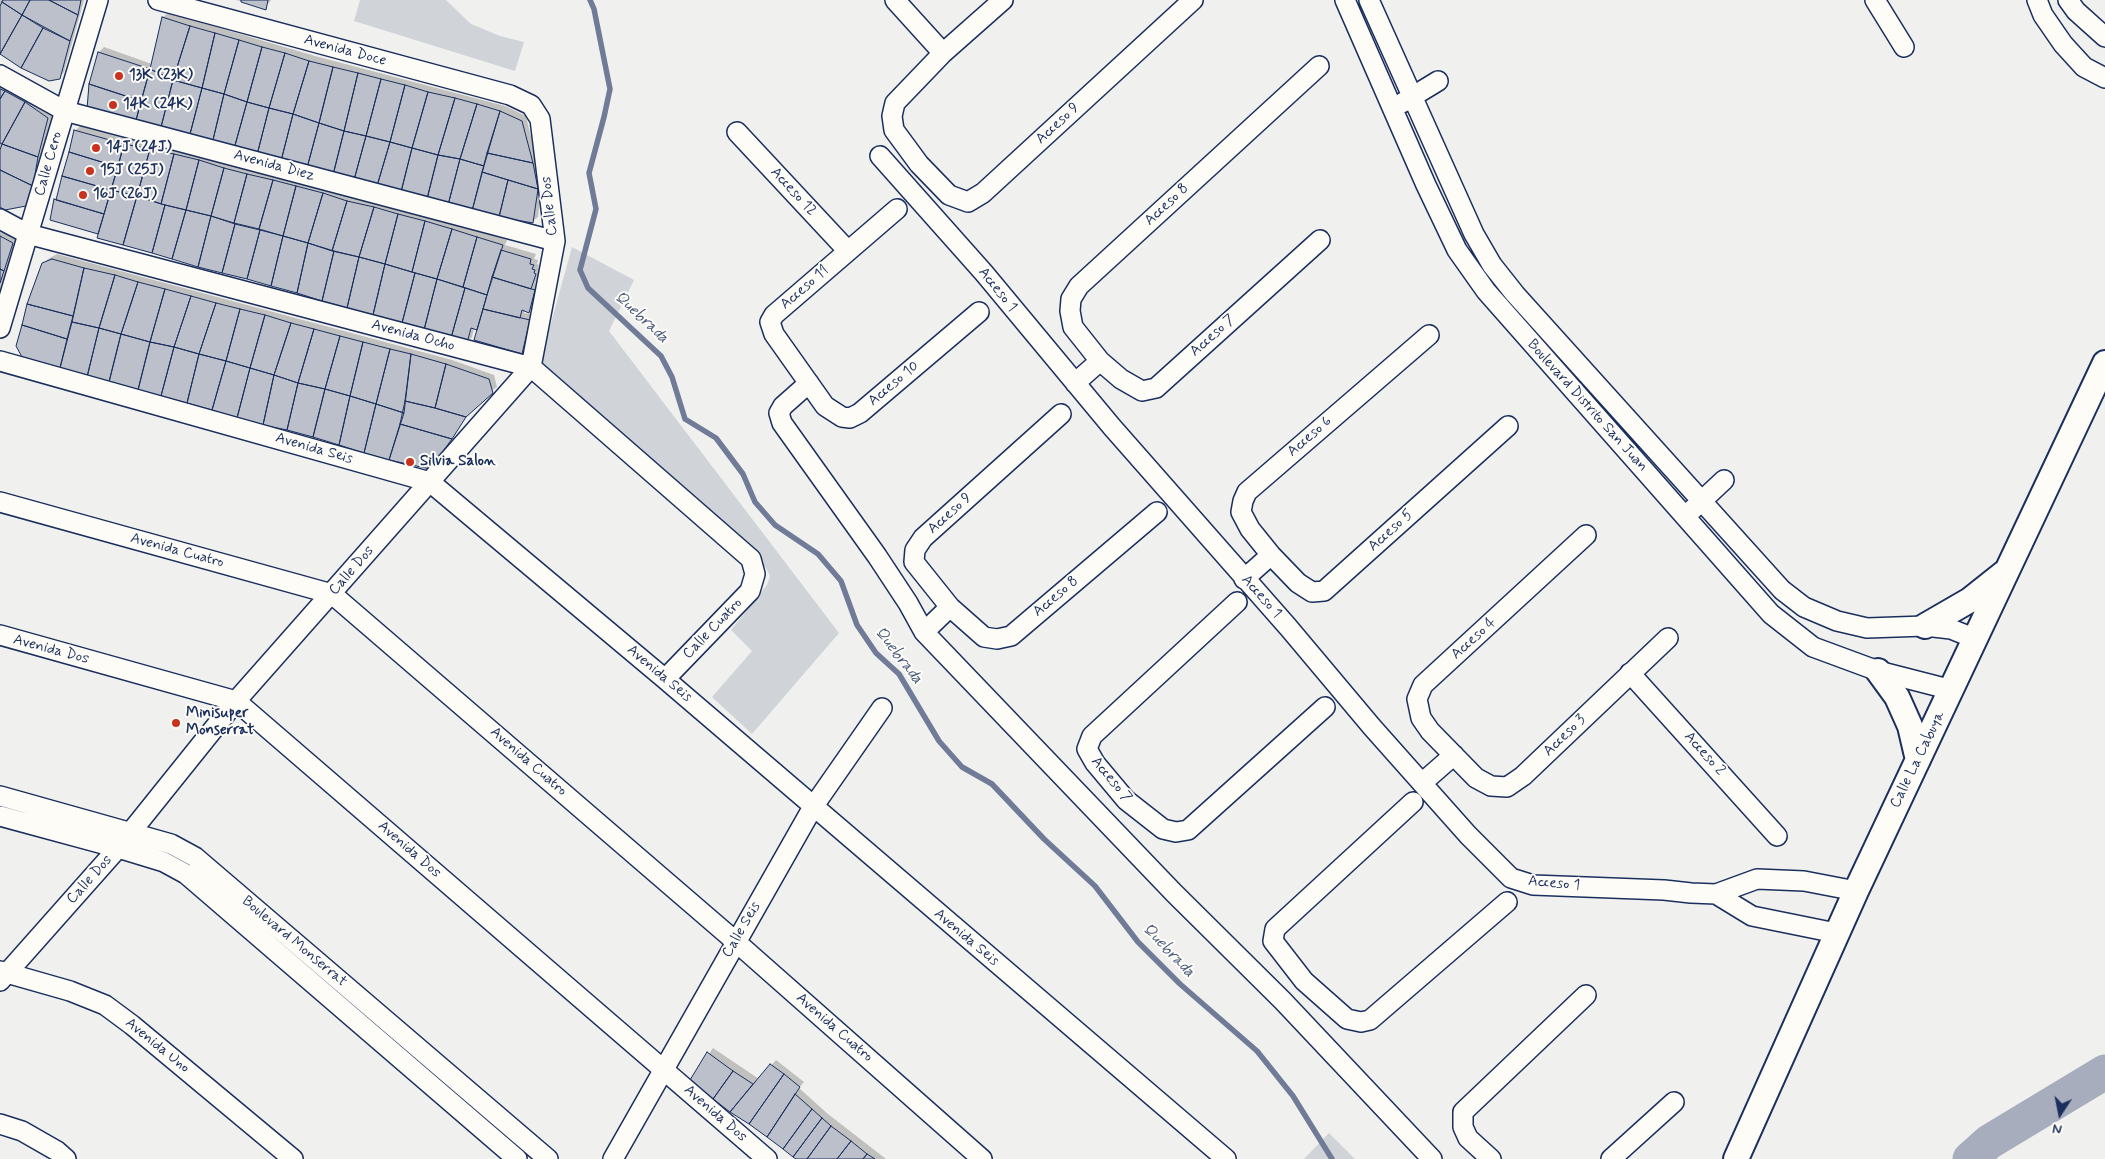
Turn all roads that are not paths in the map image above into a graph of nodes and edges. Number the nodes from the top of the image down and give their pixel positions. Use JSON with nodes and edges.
{"nodes":[{"id":1,"x":98,"y":0,"type":"edge"},
{"id":2,"x":158,"y":0,"type":"edge"},
{"id":3,"x":895,"y":0,"type":"edge"},
{"id":4,"x":1003,"y":0,"type":"edge"},
{"id":5,"x":1193,"y":0,"type":"edge"},
{"id":6,"x":1345,"y":0,"type":"edge"},
{"id":7,"x":1369,"y":0,"type":"edge"},
{"id":8,"x":1875,"y":0,"type":"edge"},
{"id":9,"x":2037,"y":0,"type":"edge"},
{"id":10,"x":2068,"y":0,"type":"edge"},
{"id":11,"x":2105,"y":36,"type":"edge"},
{"id":12,"x":1904,"y":47,"type":"dead end"},
{"id":13,"x":943,"y":53,"type":"junction"},
{"id":14,"x":1319,"y":66,"type":"dead end"},
{"id":15,"x":0,"y":74,"type":"edge"},
{"id":16,"x":2105,"y":78,"type":"edge"},
{"id":17,"x":1438,"y":81,"type":"dead end"},
{"id":18,"x":1413,"y":96,"type":"junction"},
{"id":19,"x":531,"y":105,"type":"joint"},
{"id":20,"x":1392,"y":108,"type":"junction"},
{"id":21,"x":64,"y":111,"type":"junction"},
{"id":22,"x":737,"y":132,"type":"dead end"},
{"id":23,"x":880,"y":156,"type":"dead end"},
{"id":24,"x":919,"y":164,"type":"junction"},
{"id":25,"x":901,"y":181,"type":"junction"},
{"id":26,"x":897,"y":209,"type":"dead end"},
{"id":27,"x":0,"y":219,"type":"edge"},
{"id":28,"x":28,"y":234,"type":"junction"},
{"id":29,"x":1320,"y":240,"type":"dead end"},
{"id":30,"x":555,"y":241,"type":"junction"},
{"id":31,"x":848,"y":251,"type":"junction"},
{"id":32,"x":979,"y":312,"type":"dead end"},
{"id":33,"x":0,"y":328,"type":"edge"},
{"id":34,"x":1429,"y":335,"type":"dead end"},
{"id":35,"x":0,"y":361,"type":"edge"},
{"id":36,"x":1100,"y":361,"type":"junction"},
{"id":37,"x":2105,"y":363,"type":"edge"},
{"id":38,"x":531,"y":367,"type":"junction"},
{"id":39,"x":809,"y":383,"type":"junction"},
{"id":40,"x":1075,"y":383,"type":"junction"},
{"id":41,"x":1061,"y":414,"type":"dead end"},
{"id":42,"x":1508,"y":426,"type":"dead end"},
{"id":43,"x":1724,"y":480,"type":"dead end"},
{"id":44,"x":430,"y":482,"type":"junction"},
{"id":45,"x":0,"y":502,"type":"edge"},
{"id":46,"x":1701,"y":502,"type":"junction"},
{"id":47,"x":1156,"y":512,"type":"dead end"},
{"id":48,"x":1685,"y":516,"type":"junction"},
{"id":49,"x":1586,"y":535,"type":"dead end"},
{"id":50,"x":1271,"y":555,"type":"junction"},
{"id":51,"x":2008,"y":570,"type":"junction"},
{"id":52,"x":755,"y":574,"type":"joint"},
{"id":53,"x":1244,"y":578,"type":"junction"},
{"id":54,"x":332,"y":594,"type":"junction"},
{"id":55,"x":1236,"y":602,"type":"dead end"},
{"id":56,"x":950,"y":607,"type":"junction"},
{"id":57,"x":1925,"y":626,"type":"junction"},
{"id":58,"x":924,"y":632,"type":"junction"},
{"id":59,"x":0,"y":636,"type":"edge"},
{"id":60,"x":1668,"y":638,"type":"dead end"},
{"id":61,"x":1976,"y":639,"type":"junction"},
{"id":62,"x":1878,"y":671,"type":"junction"},
{"id":63,"x":1630,"y":673,"type":"junction"},
{"id":64,"x":665,"y":679,"type":"junction"},
{"id":65,"x":1952,"y":690,"type":"junction"},
{"id":66,"x":236,"y":701,"type":"junction"},
{"id":67,"x":1325,"y":707,"type":"dead end"},
{"id":68,"x":882,"y":708,"type":"dead end"},
{"id":69,"x":1454,"y":755,"type":"junction"},
{"id":70,"x":1918,"y":760,"type":"junction"},
{"id":71,"x":1422,"y":783,"type":"junction"},
{"id":72,"x":0,"y":796,"type":"edge"},
{"id":73,"x":1126,"y":800,"type":"junction"},
{"id":74,"x":1413,"y":802,"type":"dead end"},
{"id":75,"x":813,"y":807,"type":"junction"},
{"id":76,"x":0,"y":816,"type":"edge"},
{"id":77,"x":1104,"y":820,"type":"junction"},
{"id":78,"x":129,"y":832,"type":"junction"},
{"id":79,"x":1778,"y":836,"type":"dead end"},
{"id":80,"x":118,"y":848,"type":"junction"},
{"id":81,"x":1856,"y":891,"type":"junction"},
{"id":82,"x":1716,"y":894,"type":"junction"},
{"id":83,"x":1507,"y":902,"type":"dead end"},
{"id":84,"x":1836,"y":933,"type":"junction"},
{"id":85,"x":735,"y":941,"type":"junction"},
{"id":86,"x":2,"y":975,"type":"edge"},
{"id":87,"x":1304,"y":981,"type":"junction"},
{"id":88,"x":1586,"y":995,"type":"dead end"},
{"id":89,"x":1283,"y":1001,"type":"junction"},
{"id":90,"x":663,"y":1069,"type":"junction"},
{"id":91,"x":1674,"y":1102,"type":"dead end"},
{"id":92,"x":0,"y":1124,"type":"edge"},
{"id":93,"x":66,"y":1159,"type":"edge"},
{"id":94,"x":293,"y":1159,"type":"edge"},
{"id":95,"x":516,"y":1159,"type":"edge"},
{"id":96,"x":548,"y":1159,"type":"edge"},
{"id":97,"x":613,"y":1159,"type":"edge"},
{"id":98,"x":767,"y":1159,"type":"edge"},
{"id":99,"x":982,"y":1159,"type":"edge"},
{"id":100,"x":1226,"y":1159,"type":"edge"},
{"id":101,"x":1432,"y":1159,"type":"edge"},
{"id":102,"x":1491,"y":1159,"type":"edge"},
{"id":103,"x":1611,"y":1159,"type":"edge"},
{"id":104,"x":1736,"y":1159,"type":"edge"}],
"edges":[{"from":1,"to":21,"type":"street","name":"Calle Cero"},
{"from":2,"to":19,"type":"street","name":"Avenida Doce"},
{"from":3,"to":13,"type":"street"},
{"from":4,"to":13,"type":"street"},
{"from":5,"to":24,"type":"street","name":"Acceso 9"},
{"from":6,"to":20,"type":"street","name":"Boulevard Distrito San Juan"},
{"from":7,"to":18,"type":"street","name":"Boulevard Distrito San Juan"},
{"from":8,"to":12,"type":"street"},
{"from":9,"to":16,"type":"street"},
{"from":10,"to":11,"type":"street"},
{"from":13,"to":24,"type":"street"},
{"from":14,"to":36,"type":"street","name":"Acceso 8"},
{"from":15,"to":21,"type":"street","name":"Avenida Diez"},
{"from":17,"to":18,"type":"street"},
{"from":18,"to":20,"type":"street"},
{"from":18,"to":46,"type":"street","name":"Boulevard Distrito San Juan"},
{"from":19,"to":30,"type":"street","name":"Calle Dos"},
{"from":20,"to":48,"type":"street","name":"Boulevard Distrito San Juan"},
{"from":21,"to":28,"type":"street","name":"Calle Cero"},
{"from":21,"to":30,"type":"street","name":"Avenida Diez"},
{"from":22,"to":31,"type":"street","name":"Acceso 12"},
{"from":23,"to":25,"type":"street","name":"Acceso 1"},
{"from":24,"to":25,"type":"street"},
{"from":25,"to":40,"type":"street","name":"Acceso 1"},
{"from":26,"to":31,"type":"street","name":"Acceso 11"},
{"from":27,"to":28,"type":"street","name":"Avenida Ocho"},
{"from":28,"to":33,"type":"street","name":"Calle Cero"},
{"from":28,"to":38,"type":"street","name":"Avenida Ocho"},
{"from":29,"to":36,"type":"street","name":"Acceso 7"},
{"from":30,"to":38,"type":"street","name":"Calle Dos"},
{"from":31,"to":39,"type":"street","name":"Acceso 11"},
{"from":32,"to":39,"type":"street","name":"Acceso 10"},
{"from":34,"to":50,"type":"street","name":"Acceso 6"},
{"from":35,"to":44,"type":"street","name":"Avenida Seis"},
{"from":36,"to":40,"type":"street"},
{"from":37,"to":51,"type":"street","name":"Calle La Cabuya"},
{"from":38,"to":44,"type":"street","name":"Calle Dos"},
{"from":38,"to":52,"type":"street","name":"Avenida Ocho"},
{"from":39,"to":58,"type":"street"},
{"from":40,"to":53,"type":"street","name":"Acceso 1"},
{"from":41,"to":56,"type":"street","name":"Acceso 9"},
{"from":42,"to":50,"type":"street","name":"Acceso 5"},
{"from":43,"to":46,"type":"street"},
{"from":44,"to":54,"type":"street","name":"Calle Dos"},
{"from":44,"to":64,"type":"street","name":"Avenida Seis"},
{"from":45,"to":54,"type":"street","name":"Avenida Cuatro"},
{"from":46,"to":48,"type":"street"},
{"from":46,"to":57,"type":"street","name":"Boulevard Distrito San Juan"},
{"from":47,"to":56,"type":"street","name":"Acceso 8"},
{"from":48,"to":62,"type":"street","name":"Boulevard Distrito San Juan"},
{"from":49,"to":69,"type":"street","name":"Acceso 4"},
{"from":50,"to":53,"type":"street"},
{"from":51,"to":57,"type":"street"},
{"from":51,"to":61,"type":"street","name":"Calle La Cabuya"},
{"from":52,"to":64,"type":"street","name":"Calle Cuatro"},
{"from":53,"to":71,"type":"street","name":"Acceso 1"},
{"from":54,"to":66,"type":"street","name":"Calle Dos"},
{"from":54,"to":85,"type":"street","name":"Avenida Cuatro"},
{"from":55,"to":73,"type":"street","name":"Acceso 7"},
{"from":56,"to":58,"type":"street"},
{"from":57,"to":61,"type":"street","name":"Boulevard Distrito San Juan"},
{"from":58,"to":77,"type":"street"},
{"from":59,"to":66,"type":"street","name":"Avenida Dos"},
{"from":60,"to":63,"type":"street","name":"Acceso 3"},
{"from":61,"to":65,"type":"street","name":"Calle La Cabuya"},
{"from":62,"to":65,"type":"street","name":"Boulevard Distrito San Juan"},
{"from":62,"to":70,"type":"street"},
{"from":63,"to":69,"type":"street","name":"Acceso 3"},
{"from":63,"to":79,"type":"street","name":"Acceso 2"},
{"from":64,"to":75,"type":"street","name":"Avenida Seis"},
{"from":65,"to":70,"type":"street","name":"Calle La Cabuya"},
{"from":66,"to":78,"type":"street","name":"Calle Dos"},
{"from":66,"to":90,"type":"street","name":"Avenida Dos"},
{"from":67,"to":73,"type":"street","name":"Acceso 7"},
{"from":68,"to":75,"type":"street","name":"Calle Seis"},
{"from":69,"to":71,"type":"street"},
{"from":70,"to":81,"type":"street","name":"Calle La Cabuya"},
{"from":71,"to":82,"type":"street","name":"Acceso 1"},
{"from":72,"to":78,"type":"street","name":"Boulevard Monserrat"},
{"from":73,"to":77,"type":"street"},
{"from":74,"to":87,"type":"street"},
{"from":75,"to":85,"type":"street","name":"Calle Seis"},
{"from":75,"to":100,"type":"street","name":"Avenida Seis"},
{"from":76,"to":80,"type":"street","name":"Boulevard Monserrat"},
{"from":77,"to":89,"type":"street"},
{"from":78,"to":80,"type":"street","name":"Calle Dos"},
{"from":78,"to":96,"type":"street","name":"Boulevard Monserrat"},
{"from":80,"to":86,"type":"street","name":"Calle Dos"},
{"from":80,"to":95,"type":"street","name":"Boulevard Monserrat"},
{"from":81,"to":82,"type":"street","name":"Acceso 1"},
{"from":81,"to":84,"type":"street","name":"Calle La Cabuya"},
{"from":82,"to":84,"type":"street","name":"Acceso 1"},
{"from":83,"to":87,"type":"street"},
{"from":84,"to":104,"type":"street","name":"Calle La Cabuya"},
{"from":85,"to":90,"type":"street","name":"Calle Seis"},
{"from":85,"to":99,"type":"street","name":"Avenida Cuatro"},
{"from":86,"to":94,"type":"street","name":"Avenida Uno"},
{"from":87,"to":89,"type":"street"},
{"from":88,"to":102,"type":"street"},
{"from":89,"to":101,"type":"street"},
{"from":90,"to":97,"type":"street","name":"Calle Seis"},
{"from":90,"to":98,"type":"street","name":"Avenida Dos"},
{"from":91,"to":103,"type":"street"},
{"from":92,"to":93,"type":"street"}]}
